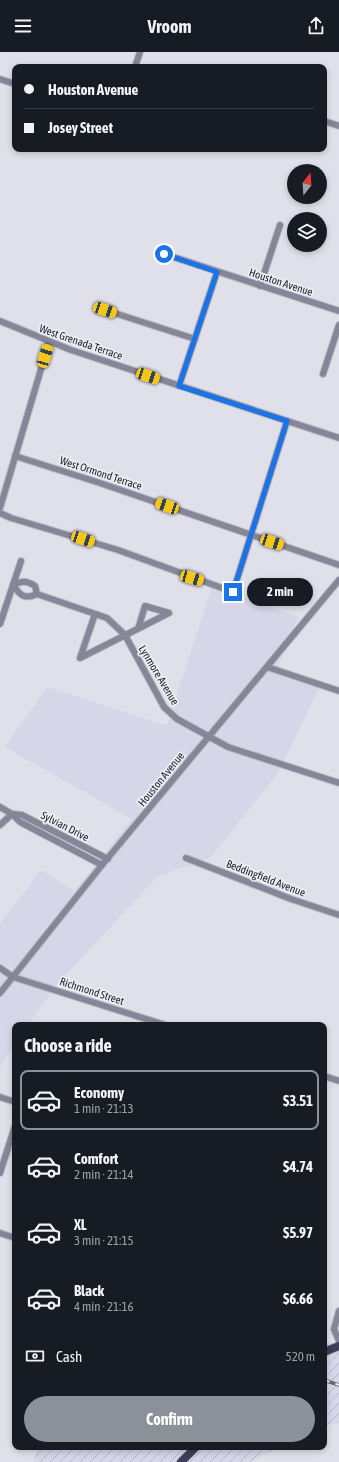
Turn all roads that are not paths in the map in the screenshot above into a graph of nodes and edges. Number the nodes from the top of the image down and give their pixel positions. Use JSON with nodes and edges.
{"nodes":[{"id":1,"x":140,"y":52,"type":"edge"},
{"id":2,"x":136,"y":64,"type":"edge"},
{"id":3,"x":0,"y":79,"type":"edge"},
{"id":4,"x":12,"y":83,"type":"edge"},
{"id":5,"x":327,"y":122,"type":"edge"},
{"id":6,"x":339,"y":126,"type":"edge"},
{"id":7,"x":280,"y":225,"type":"dead end"},
{"id":8,"x":164,"y":254,"type":"dead end"},
{"id":9,"x":217,"y":272,"type":"junction"},
{"id":10,"x":260,"y":286,"type":"junction"},
{"id":11,"x":105,"y":310,"type":"dead end"},
{"id":12,"x":339,"y":312,"type":"edge"},
{"id":13,"x":0,"y":321,"type":"edge"},
{"id":14,"x":339,"y":325,"type":"edge"},
{"id":15,"x":195,"y":339,"type":"junction"},
{"id":16,"x":49,"y":342,"type":"junction"},
{"id":17,"x":323,"y":374,"type":"dead end"},
{"id":18,"x":179,"y":386,"type":"junction"},
{"id":19,"x":287,"y":421,"type":"junction"},
{"id":20,"x":339,"y":438,"type":"edge"},
{"id":21,"x":15,"y":456,"type":"junction"},
{"id":22,"x":0,"y":508,"type":"edge"},
{"id":23,"x":0,"y":513,"type":"edge"},
{"id":24,"x":251,"y":535,"type":"junction"},
{"id":25,"x":21,"y":561,"type":"dead end"},
{"id":26,"x":339,"y":565,"type":"edge"},
{"id":27,"x":339,"y":580,"type":"edge"},
{"id":28,"x":13,"y":585,"type":"junction"},
{"id":29,"x":37,"y":594,"type":"junction"},
{"id":30,"x":95,"y":614,"type":"junction"},
{"id":31,"x":0,"y":624,"type":"edge"},
{"id":32,"x":138,"y":629,"type":"junction"},
{"id":33,"x":125,"y":635,"type":"junction"},
{"id":34,"x":267,"y":667,"type":"junction"},
{"id":35,"x":339,"y":691,"type":"edge"},
{"id":36,"x":209,"y":736,"type":"junction"},
{"id":37,"x":339,"y":783,"type":"edge"},
{"id":38,"x":0,"y":807,"type":"edge"},
{"id":39,"x":12,"y":814,"type":"junction"},
{"id":40,"x":0,"y":825,"type":"edge"},
{"id":41,"x":186,"y":858,"type":"dead end"},
{"id":42,"x":108,"y":859,"type":"junction"},
{"id":43,"x":102,"y":865,"type":"junction"},
{"id":44,"x":339,"y":915,"type":"edge"},
{"id":45,"x":0,"y":968,"type":"edge"},
{"id":46,"x":13,"y":977,"type":"junction"},
{"id":47,"x":0,"y":993,"type":"edge"},
{"id":48,"x":156,"y":1022,"type":"edge"},
{"id":49,"x":327,"y":1077,"type":"edge"},
{"id":50,"x":339,"y":1081,"type":"edge"},
{"id":51,"x":0,"y":1097,"type":"edge"},
{"id":52,"x":12,"y":1101,"type":"edge"},
{"id":53,"x":12,"y":1135,"type":"edge"},
{"id":54,"x":0,"y":1173,"type":"edge"},
{"id":55,"x":0,"y":1233,"type":"edge"},
{"id":56,"x":12,"y":1237,"type":"edge"},
{"id":57,"x":339,"y":1311,"type":"edge"},
{"id":58,"x":339,"y":1341,"type":"edge"},
{"id":59,"x":339,"y":1346,"type":"edge"},
{"id":60,"x":327,"y":1350,"type":"edge"},
{"id":61,"x":193,"y":1450,"type":"edge"},
{"id":62,"x":181,"y":1462,"type":"edge"}],
"edges":[{"from":1,"to":2,"type":"street"},
{"from":3,"to":4,"type":"street"},
{"from":5,"to":6,"type":"street"},
{"from":7,"to":10,"type":"street"},
{"from":8,"to":9,"type":"street","name":"Houston Avenue"},
{"from":9,"to":10,"type":"street","name":"Houston Avenue"},
{"from":9,"to":15,"type":"street"},
{"from":10,"to":12,"type":"street","name":"Houston Avenue"},
{"from":11,"to":15,"type":"street"},
{"from":13,"to":16,"type":"street","name":"West Grenada Terrace"},
{"from":14,"to":17,"type":"street"},
{"from":15,"to":18,"type":"street"},
{"from":16,"to":18,"type":"street","name":"West Grenada Terrace"},
{"from":16,"to":21,"type":"street"},
{"from":18,"to":19,"type":"street","name":"West Grenada Terrace"},
{"from":19,"to":20,"type":"street","name":"West Grenada Terrace"},
{"from":19,"to":24,"type":"street"},
{"from":21,"to":22,"type":"street"},
{"from":21,"to":24,"type":"street","name":"West Ormond Terrace"},
{"from":23,"to":24,"type":"street"},
{"from":24,"to":26,"type":"street","name":"West Ormond Terrace"},
{"from":25,"to":28,"type":"street"},
{"from":27,"to":34,"type":"street","name":"Houston Avenue"},
{"from":28,"to":29,"type":"street","name":"Lynmore Avenue"},
{"from":28,"to":29,"type":"street","name":"Lynmore Avenue"},
{"from":28,"to":31,"type":"street"},
{"from":29,"to":30,"type":"street","name":"Lynmore Avenue"},
{"from":30,"to":33,"type":"street","name":"Lynmore Avenue"},
{"from":30,"to":33,"type":"street"},
{"from":32,"to":32,"type":"street"},
{"from":32,"to":33,"type":"street"},
{"from":33,"to":36,"type":"street","name":"Lynmore Avenue"},
{"from":34,"to":35,"type":"street"},
{"from":34,"to":36,"type":"street","name":"Houston Avenue"},
{"from":36,"to":37,"type":"street","name":"Lynmore Avenue"},
{"from":36,"to":42,"type":"street","name":"Houston Avenue"},
{"from":38,"to":39,"type":"street","name":"Sylvian Drive"},
{"from":39,"to":40,"type":"street"},
{"from":39,"to":42,"type":"street","name":"Sylvian Drive"},
{"from":39,"to":43,"type":"street","name":"Sylvian Drive"},
{"from":41,"to":44,"type":"street","name":"Beddingfield Avenue"},
{"from":42,"to":43,"type":"street","name":"Houston Avenue"},
{"from":43,"to":46,"type":"street","name":"Houston Avenue"},
{"from":45,"to":46,"type":"street","name":"Richmond Street"},
{"from":46,"to":47,"type":"street","name":"Houston Avenue"},
{"from":46,"to":48,"type":"street","name":"Richmond Street"},
{"from":49,"to":50,"type":"street"},
{"from":51,"to":52,"type":"street"},
{"from":53,"to":54,"type":"street"},
{"from":55,"to":56,"type":"street"},
{"from":57,"to":58,"type":"street"},
{"from":59,"to":60,"type":"main road"},
{"from":61,"to":62,"type":"main road"}]}
